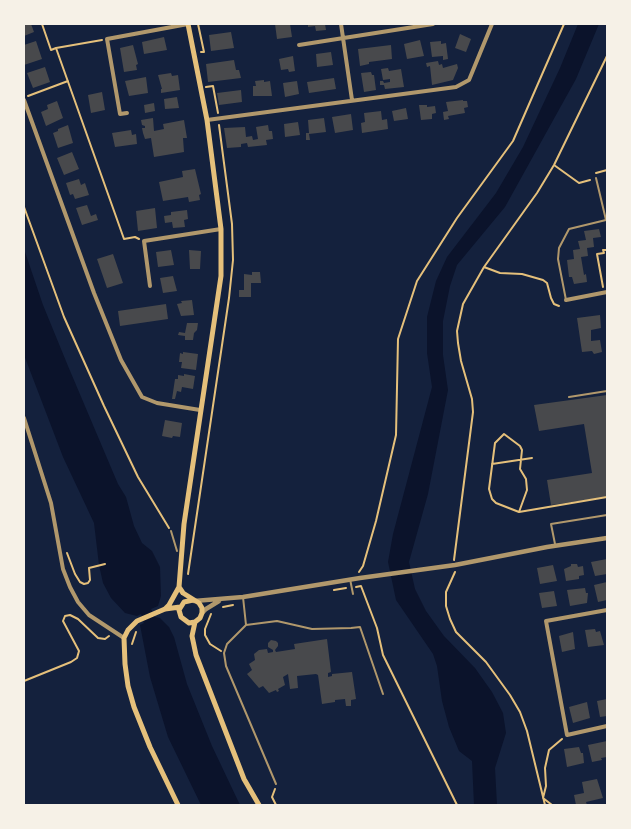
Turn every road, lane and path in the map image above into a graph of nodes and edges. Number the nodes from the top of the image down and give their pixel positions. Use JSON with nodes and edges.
{"nodes":[{"id":1,"x":42,"y":24,"type":"edge"},
{"id":2,"x":188,"y":24,"type":"edge"},
{"id":3,"x":198,"y":24,"type":"edge"},
{"id":4,"x":341,"y":24,"type":"edge"},
{"id":5,"x":433,"y":24,"type":"edge"},
{"id":6,"x":492,"y":24,"type":"edge"},
{"id":7,"x":564,"y":24,"type":"edge"},
{"id":8,"x":343,"y":38,"type":"junction"},
{"id":9,"x":107,"y":39,"type":"junction"},
{"id":10,"x":299,"y":45,"type":"dead end"},
{"id":11,"x":56,"y":48,"type":"junction"},
{"id":12,"x":194,"y":54,"type":"junction"},
{"id":13,"x":607,"y":56,"type":"edge"},
{"id":14,"x":68,"y":82,"type":"junction"},
{"id":15,"x":24,"y":99,"type":"edge"},
{"id":16,"x":352,"y":100,"type":"junction"},
{"id":17,"x":127,"y":113,"type":"dead end"},
{"id":18,"x":207,"y":120,"type":"junction"},
{"id":19,"x":554,"y":165,"type":"junction"},
{"id":20,"x":607,"y":170,"type":"edge"},
{"id":21,"x":596,"y":178,"type":"junction"},
{"id":22,"x":24,"y":207,"type":"edge"},
{"id":23,"x":606,"y":220,"type":"edge"},
{"id":24,"x":221,"y":229,"type":"junction"},
{"id":25,"x":144,"y":241,"type":"junction"},
{"id":26,"x":607,"y":250,"type":"edge"},
{"id":27,"x":484,"y":267,"type":"junction"},
{"id":28,"x":150,"y":286,"type":"dead end"},
{"id":29,"x":605,"y":292,"type":"edge"},
{"id":30,"x":566,"y":300,"type":"joint"},
{"id":31,"x":559,"y":306,"type":"dead end"},
{"id":32,"x":607,"y":391,"type":"edge"},
{"id":33,"x":569,"y":397,"type":"dead end"},
{"id":34,"x":200,"y":410,"type":"junction"},
{"id":35,"x":24,"y":418,"type":"edge"},
{"id":36,"x":532,"y":458,"type":"dead end"},
{"id":37,"x":521,"y":459,"type":"junction"},
{"id":38,"x":492,"y":464,"type":"junction"},
{"id":39,"x":607,"y":497,"type":"edge"},
{"id":40,"x":519,"y":512,"type":"junction"},
{"id":41,"x":607,"y":515,"type":"edge"},
{"id":42,"x":171,"y":531,"type":"joint"},
{"id":43,"x":607,"y":538,"type":"edge"},
{"id":44,"x":555,"y":546,"type":"junction"},
{"id":45,"x":60,"y":548,"type":"junction"},
{"id":46,"x":177,"y":551,"type":"dead end"},
{"id":47,"x":454,"y":558,"type":"dead end"},
{"id":48,"x":105,"y":564,"type":"dead end"},
{"id":49,"x":455,"y":567,"type":"junction"},
{"id":50,"x":359,"y":575,"type":"junction"},
{"id":51,"x":350,"y":580,"type":"junction"},
{"id":52,"x":361,"y":586,"type":"dead end"},
{"id":53,"x":178,"y":590,"type":"junction"},
{"id":54,"x":353,"y":594,"type":"dead end"},
{"id":55,"x":243,"y":597,"type":"junction"},
{"id":56,"x":194,"y":600,"type":"junction"},
{"id":57,"x":223,"y":600,"type":"junction"},
{"id":58,"x":181,"y":606,"type":"junction"},
{"id":59,"x":165,"y":609,"type":"junction"},
{"id":60,"x":607,"y":610,"type":"edge"},
{"id":61,"x":212,"y":612,"type":"dead end"},
{"id":62,"x":202,"y":613,"type":"junction"},
{"id":63,"x":195,"y":622,"type":"junction"},
{"id":64,"x":136,"y":624,"type":"junction"},
{"id":65,"x":246,"y":625,"type":"junction"},
{"id":66,"x":110,"y":636,"type":"dead end"},
{"id":67,"x":124,"y":638,"type":"junction"},
{"id":68,"x":131,"y":647,"type":"dead end"},
{"id":69,"x":224,"y":653,"type":"junction"},
{"id":70,"x":24,"y":681,"type":"edge"},
{"id":71,"x":383,"y":694,"type":"dead end"},
{"id":72,"x":607,"y":726,"type":"edge"},
{"id":73,"x":567,"y":735,"type":"junction"},
{"id":74,"x":276,"y":784,"type":"joint"},
{"id":75,"x":543,"y":798,"type":"junction"},
{"id":76,"x":178,"y":805,"type":"edge"},
{"id":77,"x":259,"y":805,"type":"edge"},
{"id":78,"x":276,"y":805,"type":"edge"},
{"id":79,"x":457,"y":805,"type":"edge"},
{"id":80,"x":545,"y":805,"type":"edge"},
{"id":81,"x":552,"y":805,"type":"edge"}],
"edges":[{"from":1,"to":11,"type":"path"},
{"from":2,"to":9,"type":"street"},
{"from":2,"to":12,"type":"main road"},
{"from":3,"to":12,"type":"path"},
{"from":4,"to":8,"type":"street"},
{"from":5,"to":8,"type":"street"},
{"from":6,"to":16,"type":"street"},
{"from":7,"to":50,"type":"path"},
{"from":8,"to":10,"type":"street"},
{"from":8,"to":16,"type":"street"},
{"from":9,"to":11,"type":"path"},
{"from":9,"to":17,"type":"street"},
{"from":11,"to":14,"type":"path"},
{"from":12,"to":18,"type":"main road"},
{"from":13,"to":19,"type":"path"},
{"from":14,"to":15,"type":"path"},
{"from":14,"to":25,"type":"path"},
{"from":15,"to":34,"type":"street"},
{"from":16,"to":18,"type":"street"},
{"from":18,"to":24,"type":"main road"},
{"from":19,"to":21,"type":"path"},
{"from":19,"to":27,"type":"path"},
{"from":20,"to":21,"type":"path"},
{"from":21,"to":23,"type":"lane"},
{"from":22,"to":42,"type":"path"},
{"from":23,"to":30,"type":"lane"},
{"from":24,"to":25,"type":"street"},
{"from":24,"to":34,"type":"main road"},
{"from":25,"to":28,"type":"street"},
{"from":26,"to":29,"type":"path"},
{"from":27,"to":31,"type":"path"},
{"from":27,"to":47,"type":"path"},
{"from":29,"to":30,"type":"street"},
{"from":32,"to":33,"type":"lane"},
{"from":34,"to":53,"type":"main road"},
{"from":35,"to":45,"type":"street"},
{"from":36,"to":37,"type":"path"},
{"from":37,"to":38,"type":"path"},
{"from":37,"to":38,"type":"path"},
{"from":37,"to":40,"type":"path"},
{"from":38,"to":40,"type":"path"},
{"from":39,"to":40,"type":"path"},
{"from":41,"to":44,"type":"lane"},
{"from":42,"to":46,"type":"lane"},
{"from":43,"to":44,"type":"street"},
{"from":44,"to":49,"type":"street"},
{"from":45,"to":48,"type":"path"},
{"from":45,"to":67,"type":"street"},
{"from":49,"to":50,"type":"street"},
{"from":49,"to":75,"type":"path"},
{"from":50,"to":51,"type":"street"},
{"from":51,"to":54,"type":"lane"},
{"from":51,"to":55,"type":"street"},
{"from":52,"to":79,"type":"path"},
{"from":53,"to":56,"type":"main road"},
{"from":53,"to":58,"type":"main road"},
{"from":53,"to":59,"type":"main road"},
{"from":55,"to":57,"type":"street"},
{"from":55,"to":65,"type":"lane"},
{"from":56,"to":57,"type":"street"},
{"from":56,"to":58,"type":"main road"},
{"from":56,"to":62,"type":"main road"},
{"from":57,"to":62,"type":"street"},
{"from":58,"to":59,"type":"main road"},
{"from":58,"to":63,"type":"main road"},
{"from":59,"to":64,"type":"main road"},
{"from":60,"to":73,"type":"street"},
{"from":61,"to":69,"type":"path"},
{"from":62,"to":63,"type":"main road"},
{"from":63,"to":77,"type":"main road"},
{"from":64,"to":67,"type":"main road"},
{"from":64,"to":68,"type":"path"},
{"from":65,"to":69,"type":"lane"},
{"from":65,"to":71,"type":"lane"},
{"from":66,"to":70,"type":"path"},
{"from":67,"to":76,"type":"main road"},
{"from":69,"to":74,"type":"lane"},
{"from":72,"to":73,"type":"street"},
{"from":73,"to":75,"type":"path"},
{"from":74,"to":78,"type":"path"},
{"from":75,"to":80,"type":"path"},
{"from":75,"to":81,"type":"path"}]}
